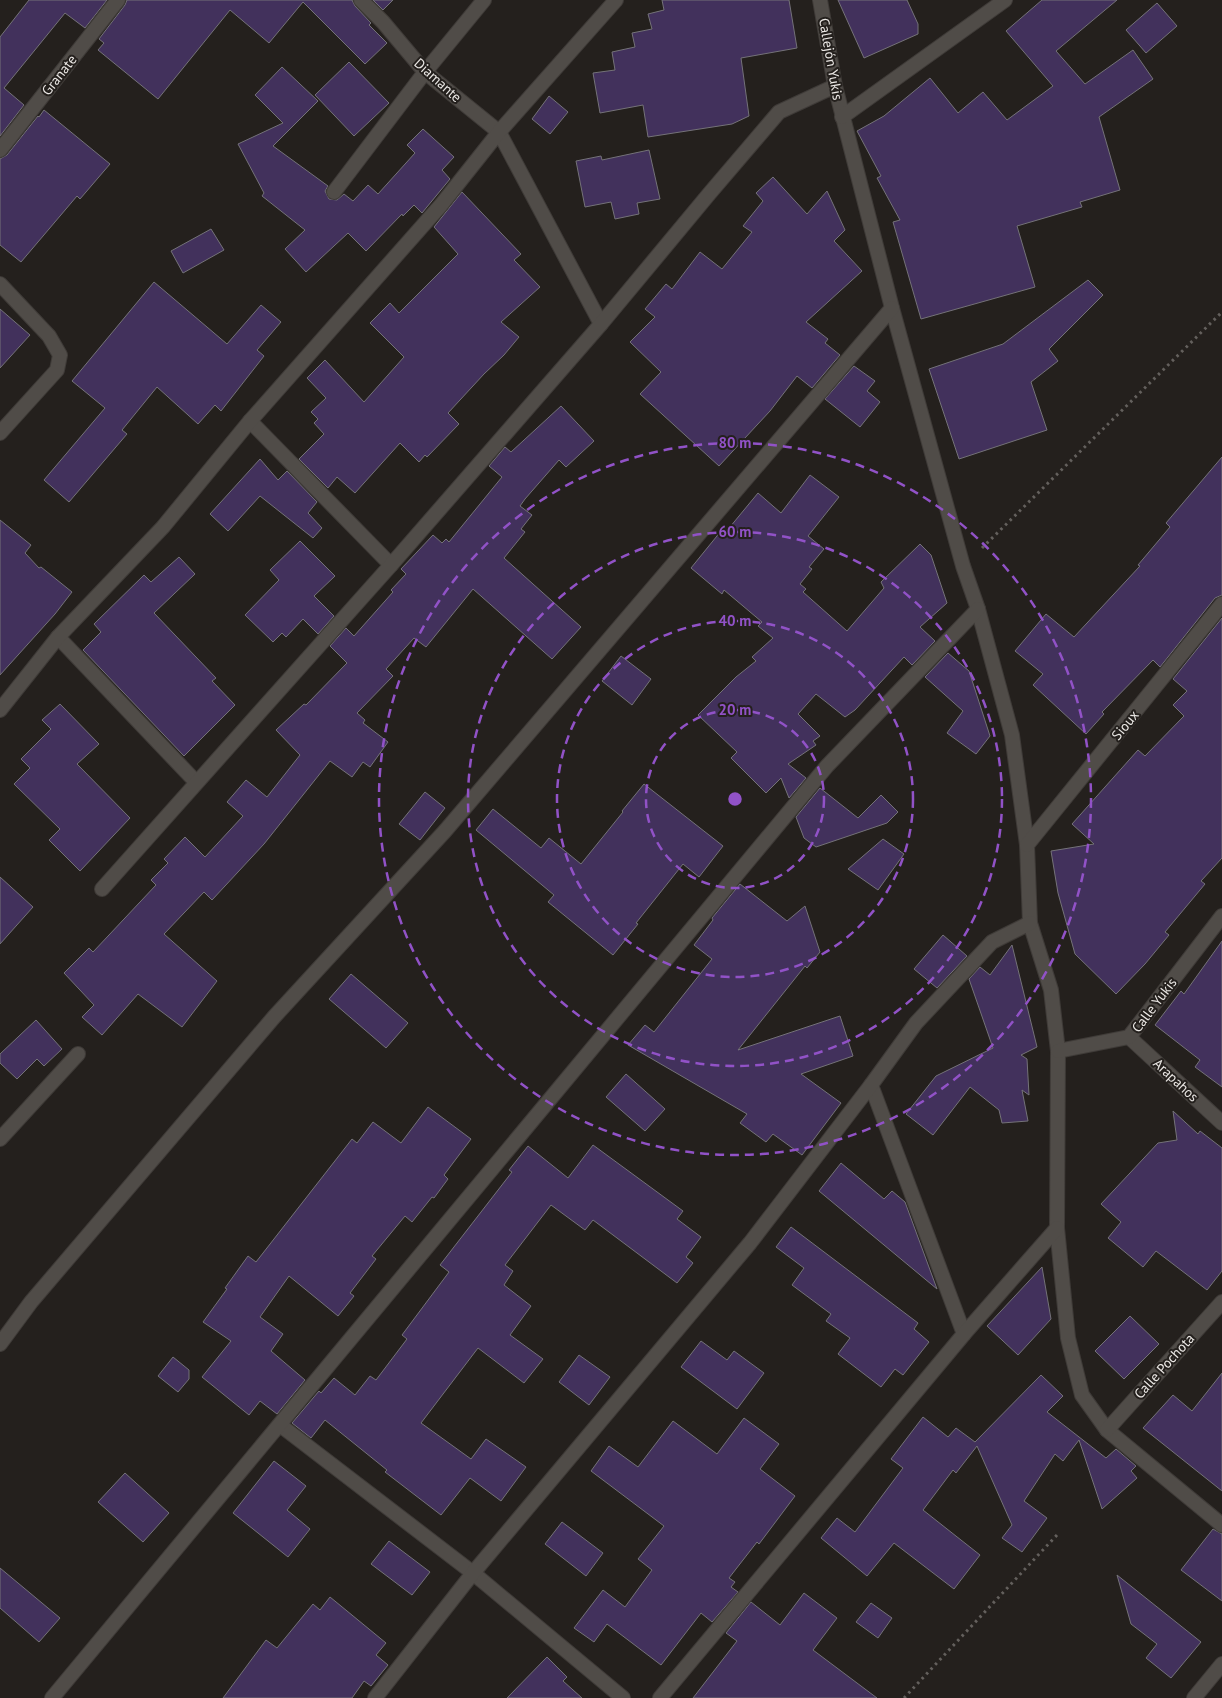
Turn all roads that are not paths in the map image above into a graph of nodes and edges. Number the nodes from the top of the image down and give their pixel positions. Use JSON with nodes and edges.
{"nodes":[{"id":1,"x":118,"y":0,"type":"edge"},
{"id":2,"x":361,"y":0,"type":"edge"},
{"id":3,"x":484,"y":0,"type":"edge"},
{"id":4,"x":616,"y":0,"type":"edge"},
{"id":5,"x":820,"y":0,"type":"edge"},
{"id":6,"x":1005,"y":0,"type":"edge"},
{"id":7,"x":424,"y":72,"type":"junction"},
{"id":8,"x":834,"y":86,"type":"junction"},
{"id":9,"x":842,"y":117,"type":"junction"},
{"id":10,"x":499,"y":132,"type":"junction"},
{"id":11,"x":0,"y":150,"type":"edge"},
{"id":12,"x":334,"y":192,"type":"dead end"},
{"id":13,"x":0,"y":284,"type":"edge"},
{"id":14,"x":892,"y":308,"type":"junction"},
{"id":15,"x":601,"y":324,"type":"junction"},
{"id":16,"x":250,"y":421,"type":"junction"},
{"id":17,"x":0,"y":433,"type":"edge"},
{"id":18,"x":391,"y":565,"type":"junction"},
{"id":19,"x":1222,"y":604,"type":"edge"},
{"id":20,"x":978,"y":609,"type":"junction"},
{"id":21,"x":58,"y":637,"type":"junction"},
{"id":22,"x":0,"y":710,"type":"edge"},
{"id":23,"x":196,"y":782,"type":"junction"},
{"id":24,"x":1027,"y":846,"type":"junction"},
{"id":25,"x":102,"y":889,"type":"dead end"},
{"id":26,"x":1222,"y":916,"type":"edge"},
{"id":27,"x":1030,"y":923,"type":"junction"},
{"id":28,"x":1129,"y":1037,"type":"junction"},
{"id":29,"x":1058,"y":1051,"type":"junction"},
{"id":30,"x":78,"y":1054,"type":"dead end"},
{"id":31,"x":872,"y":1086,"type":"junction"},
{"id":32,"x":1222,"y":1123,"type":"edge"},
{"id":33,"x":0,"y":1139,"type":"edge"},
{"id":34,"x":1057,"y":1228,"type":"junction"},
{"id":35,"x":1222,"y":1302,"type":"edge"},
{"id":36,"x":964,"y":1334,"type":"junction"},
{"id":37,"x":0,"y":1344,"type":"edge"},
{"id":38,"x":280,"y":1425,"type":"junction"},
{"id":39,"x":1107,"y":1430,"type":"junction"},
{"id":40,"x":1222,"y":1525,"type":"edge"},
{"id":41,"x":473,"y":1573,"type":"junction"},
{"id":42,"x":1222,"y":1664,"type":"edge"},
{"id":43,"x":52,"y":1698,"type":"edge"},
{"id":44,"x":375,"y":1698,"type":"edge"},
{"id":45,"x":622,"y":1698,"type":"edge"},
{"id":46,"x":660,"y":1698,"type":"edge"},
{"id":47,"x":1194,"y":1698,"type":"edge"}],
"edges":[{"from":1,"to":11,"type":"street","name":"Granate"},
{"from":2,"to":7,"type":"street","name":"Diamante"},
{"from":3,"to":7,"type":"street"},
{"from":4,"to":10,"type":"street"},
{"from":5,"to":8,"type":"street","name":"Callejón Yukis"},
{"from":6,"to":9,"type":"street"},
{"from":7,"to":10,"type":"street","name":"Diamante"},
{"from":7,"to":12,"type":"street"},
{"from":8,"to":9,"type":"street","name":"Callejón Yukis"},
{"from":8,"to":15,"type":"street"},
{"from":9,"to":14,"type":"street","name":"Callejón Yukis"},
{"from":10,"to":15,"type":"street"},
{"from":10,"to":16,"type":"street"},
{"from":13,"to":17,"type":"street"},
{"from":14,"to":20,"type":"street","name":"Callejón Yukis"},
{"from":14,"to":37,"type":"street"},
{"from":15,"to":18,"type":"street"},
{"from":16,"to":18,"type":"street"},
{"from":16,"to":21,"type":"street"},
{"from":18,"to":23,"type":"street"},
{"from":19,"to":24,"type":"street","name":"Sioux"},
{"from":20,"to":24,"type":"street","name":"Callejón Yukis"},
{"from":20,"to":38,"type":"street"},
{"from":21,"to":22,"type":"street"},
{"from":21,"to":23,"type":"street"},
{"from":23,"to":25,"type":"street"},
{"from":24,"to":27,"type":"street","name":"Callejón Yukis"},
{"from":26,"to":28,"type":"street","name":"Calle Yukis"},
{"from":27,"to":29,"type":"street","name":"Callejón Yukis"},
{"from":27,"to":31,"type":"street"},
{"from":28,"to":29,"type":"street","name":"Calle Yukis"},
{"from":28,"to":32,"type":"street","name":"Arapahos"},
{"from":29,"to":34,"type":"street","name":"Callejón Yukis"},
{"from":30,"to":33,"type":"street"},
{"from":31,"to":36,"type":"street"},
{"from":31,"to":41,"type":"street"},
{"from":34,"to":36,"type":"street"},
{"from":34,"to":39,"type":"street","name":"Callejón Yukis"},
{"from":35,"to":39,"type":"street","name":"Calle Pochota"},
{"from":36,"to":46,"type":"street"},
{"from":38,"to":41,"type":"street"},
{"from":38,"to":43,"type":"street"},
{"from":39,"to":40,"type":"street","name":"Callejón Yukis"},
{"from":41,"to":44,"type":"street"},
{"from":41,"to":45,"type":"street"},
{"from":42,"to":47,"type":"street"}]}
